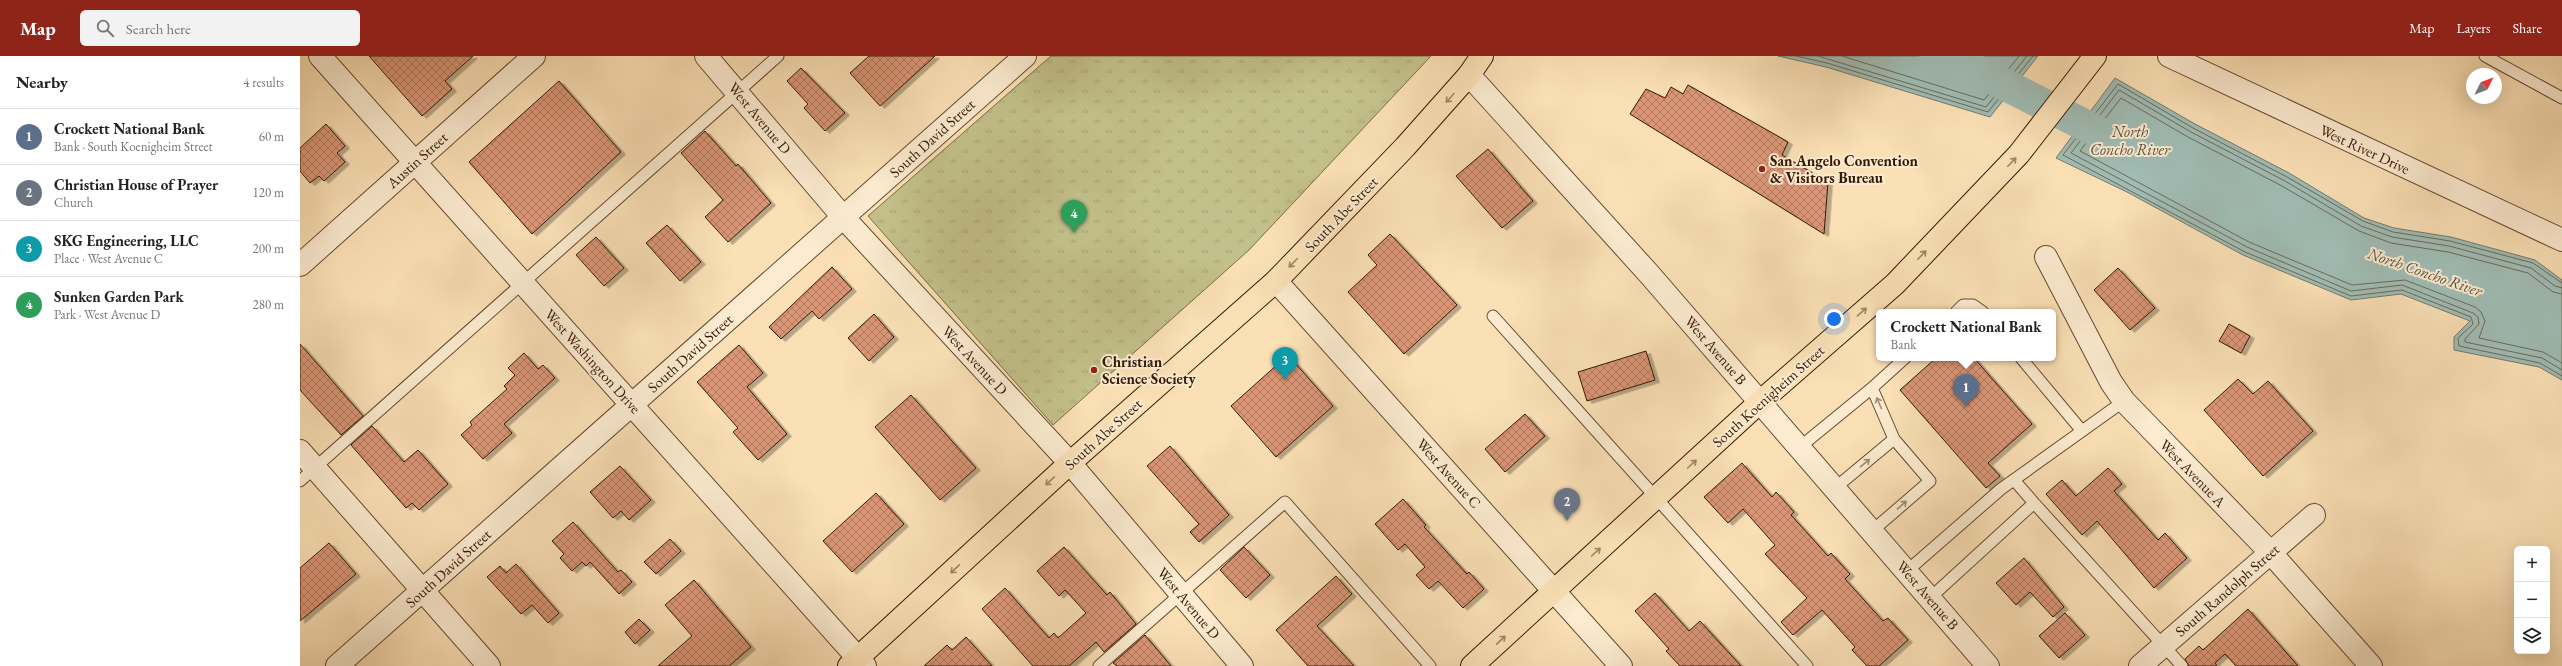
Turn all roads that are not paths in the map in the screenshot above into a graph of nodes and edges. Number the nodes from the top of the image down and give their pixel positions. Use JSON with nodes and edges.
{"nodes":[{"id":1,"x":320,"y":56,"type":"edge"},
{"id":2,"x":534,"y":56,"type":"edge"},
{"id":3,"x":706,"y":56,"type":"edge"},
{"id":4,"x":778,"y":56,"type":"edge"},
{"id":5,"x":1025,"y":56,"type":"edge"},
{"id":6,"x":1482,"y":56,"type":"edge"},
{"id":7,"x":2094,"y":56,"type":"edge"},
{"id":8,"x":2169,"y":56,"type":"edge"},
{"id":9,"x":2485,"y":56,"type":"edge"},
{"id":10,"x":1469,"y":76,"type":"junction"},
{"id":11,"x":738,"y":91,"type":"junction"},
{"id":12,"x":2562,"y":98,"type":"edge"},
{"id":13,"x":415,"y":162,"type":"junction"},
{"id":14,"x":843,"y":217,"type":"junction"},
{"id":15,"x":2562,"y":240,"type":"edge"},
{"id":16,"x":2046,"y":257,"type":"dead end"},
{"id":17,"x":300,"y":265,"type":"edge"},
{"id":18,"x":1276,"y":281,"type":"junction"},
{"id":19,"x":523,"y":283,"type":"junction"},
{"id":20,"x":1959,"y":309,"type":"edge"},
{"id":21,"x":1979,"y":309,"type":"edge"},
{"id":22,"x":1493,"y":316,"type":"dead end"},
{"id":23,"x":1902,"y":361,"type":"edge"},
{"id":24,"x":2024,"y":361,"type":"edge"},
{"id":25,"x":1872,"y":388,"type":"junction"},
{"id":26,"x":1761,"y":401,"type":"junction"},
{"id":27,"x":2124,"y":401,"type":"junction"},
{"id":28,"x":632,"y":405,"type":"junction"},
{"id":29,"x":2082,"y":431,"type":"junction"},
{"id":30,"x":1894,"y":438,"type":"junction"},
{"id":31,"x":1800,"y":447,"type":"junction"},
{"id":32,"x":300,"y":451,"type":"edge"},
{"id":33,"x":1070,"y":463,"type":"junction"},
{"id":34,"x":307,"y":474,"type":"edge"},
{"id":35,"x":2014,"y":480,"type":"junction"},
{"id":36,"x":1835,"y":488,"type":"junction"},
{"id":37,"x":1656,"y":498,"type":"junction"},
{"id":38,"x":2034,"y":503,"type":"junction"},
{"id":39,"x":2314,"y":515,"type":"dead end"},
{"id":40,"x":1872,"y":531,"type":"junction"},
{"id":41,"x":2270,"y":552,"type":"junction"},
{"id":42,"x":1907,"y":571,"type":"junction"},
{"id":43,"x":423,"y":590,"type":"junction"},
{"id":44,"x":1554,"y":590,"type":"junction"},
{"id":45,"x":1180,"y":593,"type":"junction"},
{"id":46,"x":1930,"y":598,"type":"junction"},
{"id":47,"x":2164,"y":645,"type":"junction"},
{"id":48,"x":858,"y":663,"type":"edge"},
{"id":49,"x":337,"y":666,"type":"edge"},
{"id":50,"x":489,"y":666,"type":"edge"},
{"id":51,"x":1099,"y":666,"type":"edge"},
{"id":52,"x":1242,"y":666,"type":"edge"},
{"id":53,"x":1430,"y":666,"type":"edge"},
{"id":54,"x":1472,"y":666,"type":"edge"},
{"id":55,"x":1621,"y":666,"type":"edge"},
{"id":56,"x":1807,"y":666,"type":"edge"},
{"id":57,"x":1988,"y":666,"type":"edge"},
{"id":58,"x":2140,"y":666,"type":"edge"},
{"id":59,"x":2182,"y":666,"type":"edge"},
{"id":60,"x":2371,"y":666,"type":"edge"}],
"edges":[{"from":1,"to":13,"type":"street","name":"West Washington Drive"},
{"from":2,"to":13,"type":"street","name":"Austin Street"},
{"from":3,"to":11,"type":"street","name":"West Avenue D"},
{"from":4,"to":11,"type":"lane"},
{"from":5,"to":14,"type":"street","name":"South David Street"},
{"from":6,"to":10,"type":"main road","name":"South Abe Street"},
{"from":26,"to":7,"type":"main road","name":"South Koenigheim Street","one_way":true},
{"from":8,"to":15,"type":"street","name":"West River Drive"},
{"from":9,"to":12,"type":"lane"},
{"from":10,"to":18,"type":"main road","name":"South Abe Street","one_way":true},
{"from":10,"to":26,"type":"street","name":"West Avenue B"},
{"from":11,"to":14,"type":"street","name":"West Avenue D"},
{"from":11,"to":19,"type":"lane"},
{"from":13,"to":17,"type":"street","name":"Austin Street"},
{"from":13,"to":19,"type":"street","name":"West Washington Drive"},
{"from":14,"to":28,"type":"street","name":"South David Street"},
{"from":14,"to":33,"type":"street","name":"West Avenue D"},
{"from":16,"to":27,"type":"street","name":"West Avenue A"},
{"from":18,"to":33,"type":"main road","name":"South Abe Street"},
{"from":18,"to":44,"type":"street","name":"West Avenue C"},
{"from":19,"to":28,"type":"street","name":"West Washington Drive"},
{"from":19,"to":34,"type":"lane"},
{"from":20,"to":21,"type":"lane"},
{"from":22,"to":37,"type":"lane"},
{"from":23,"to":25,"type":"lane"},
{"from":24,"to":29,"type":"lane"},
{"from":30,"to":25,"type":"lane","one_way":true},
{"from":25,"to":31,"type":"lane"},
{"from":26,"to":31,"type":"street","name":"West Avenue B"},
{"from":37,"to":26,"type":"main road","name":"South Koenigheim Street","one_way":true},
{"from":27,"to":29,"type":"lane"},
{"from":27,"to":41,"type":"street","name":"West Avenue A"},
{"from":28,"to":43,"type":"street","name":"South David Street"},
{"from":28,"to":48,"type":"street","name":"West Washington Drive"},
{"from":29,"to":35,"type":"lane"},
{"from":36,"to":30,"type":"lane","one_way":true},
{"from":40,"to":30,"type":"lane","one_way":true},
{"from":31,"to":36,"type":"street","name":"West Avenue B"},
{"from":32,"to":34,"type":"street"},
{"from":33,"to":45,"type":"street","name":"West Avenue D"},
{"from":33,"to":48,"type":"main road","name":"South Abe Street","one_way":true},
{"from":34,"to":43,"type":"street"},
{"from":35,"to":38,"type":"lane"},
{"from":35,"to":42,"type":"lane"},
{"from":36,"to":40,"type":"street","name":"West Avenue B"},
{"from":44,"to":37,"type":"main road","name":"South Koenigheim Street","one_way":true},
{"from":37,"to":56,"type":"lane"},
{"from":38,"to":46,"type":"lane"},
{"from":38,"to":47,"type":"lane"},
{"from":39,"to":41,"type":"street","name":"South Randolph Street"},
{"from":40,"to":42,"type":"street","name":"West Avenue B"},
{"from":41,"to":47,"type":"street","name":"South Randolph Street"},
{"from":41,"to":60,"type":"street","name":"West Avenue A"},
{"from":42,"to":46,"type":"street","name":"West Avenue B"},
{"from":43,"to":49,"type":"street","name":"South David Street"},
{"from":43,"to":50,"type":"street"},
{"from":54,"to":44,"type":"main road","name":"South Koenigheim Street","one_way":true},
{"from":44,"to":55,"type":"street","name":"West Avenue C"},
{"from":45,"to":51,"type":"lane"},
{"from":45,"to":52,"type":"street","name":"West Avenue D"},
{"from":45,"to":53,"type":"lane"},
{"from":46,"to":57,"type":"street","name":"West Avenue B"},
{"from":47,"to":58,"type":"street","name":"South Randolph Street"},
{"from":47,"to":59,"type":"lane"}]}
